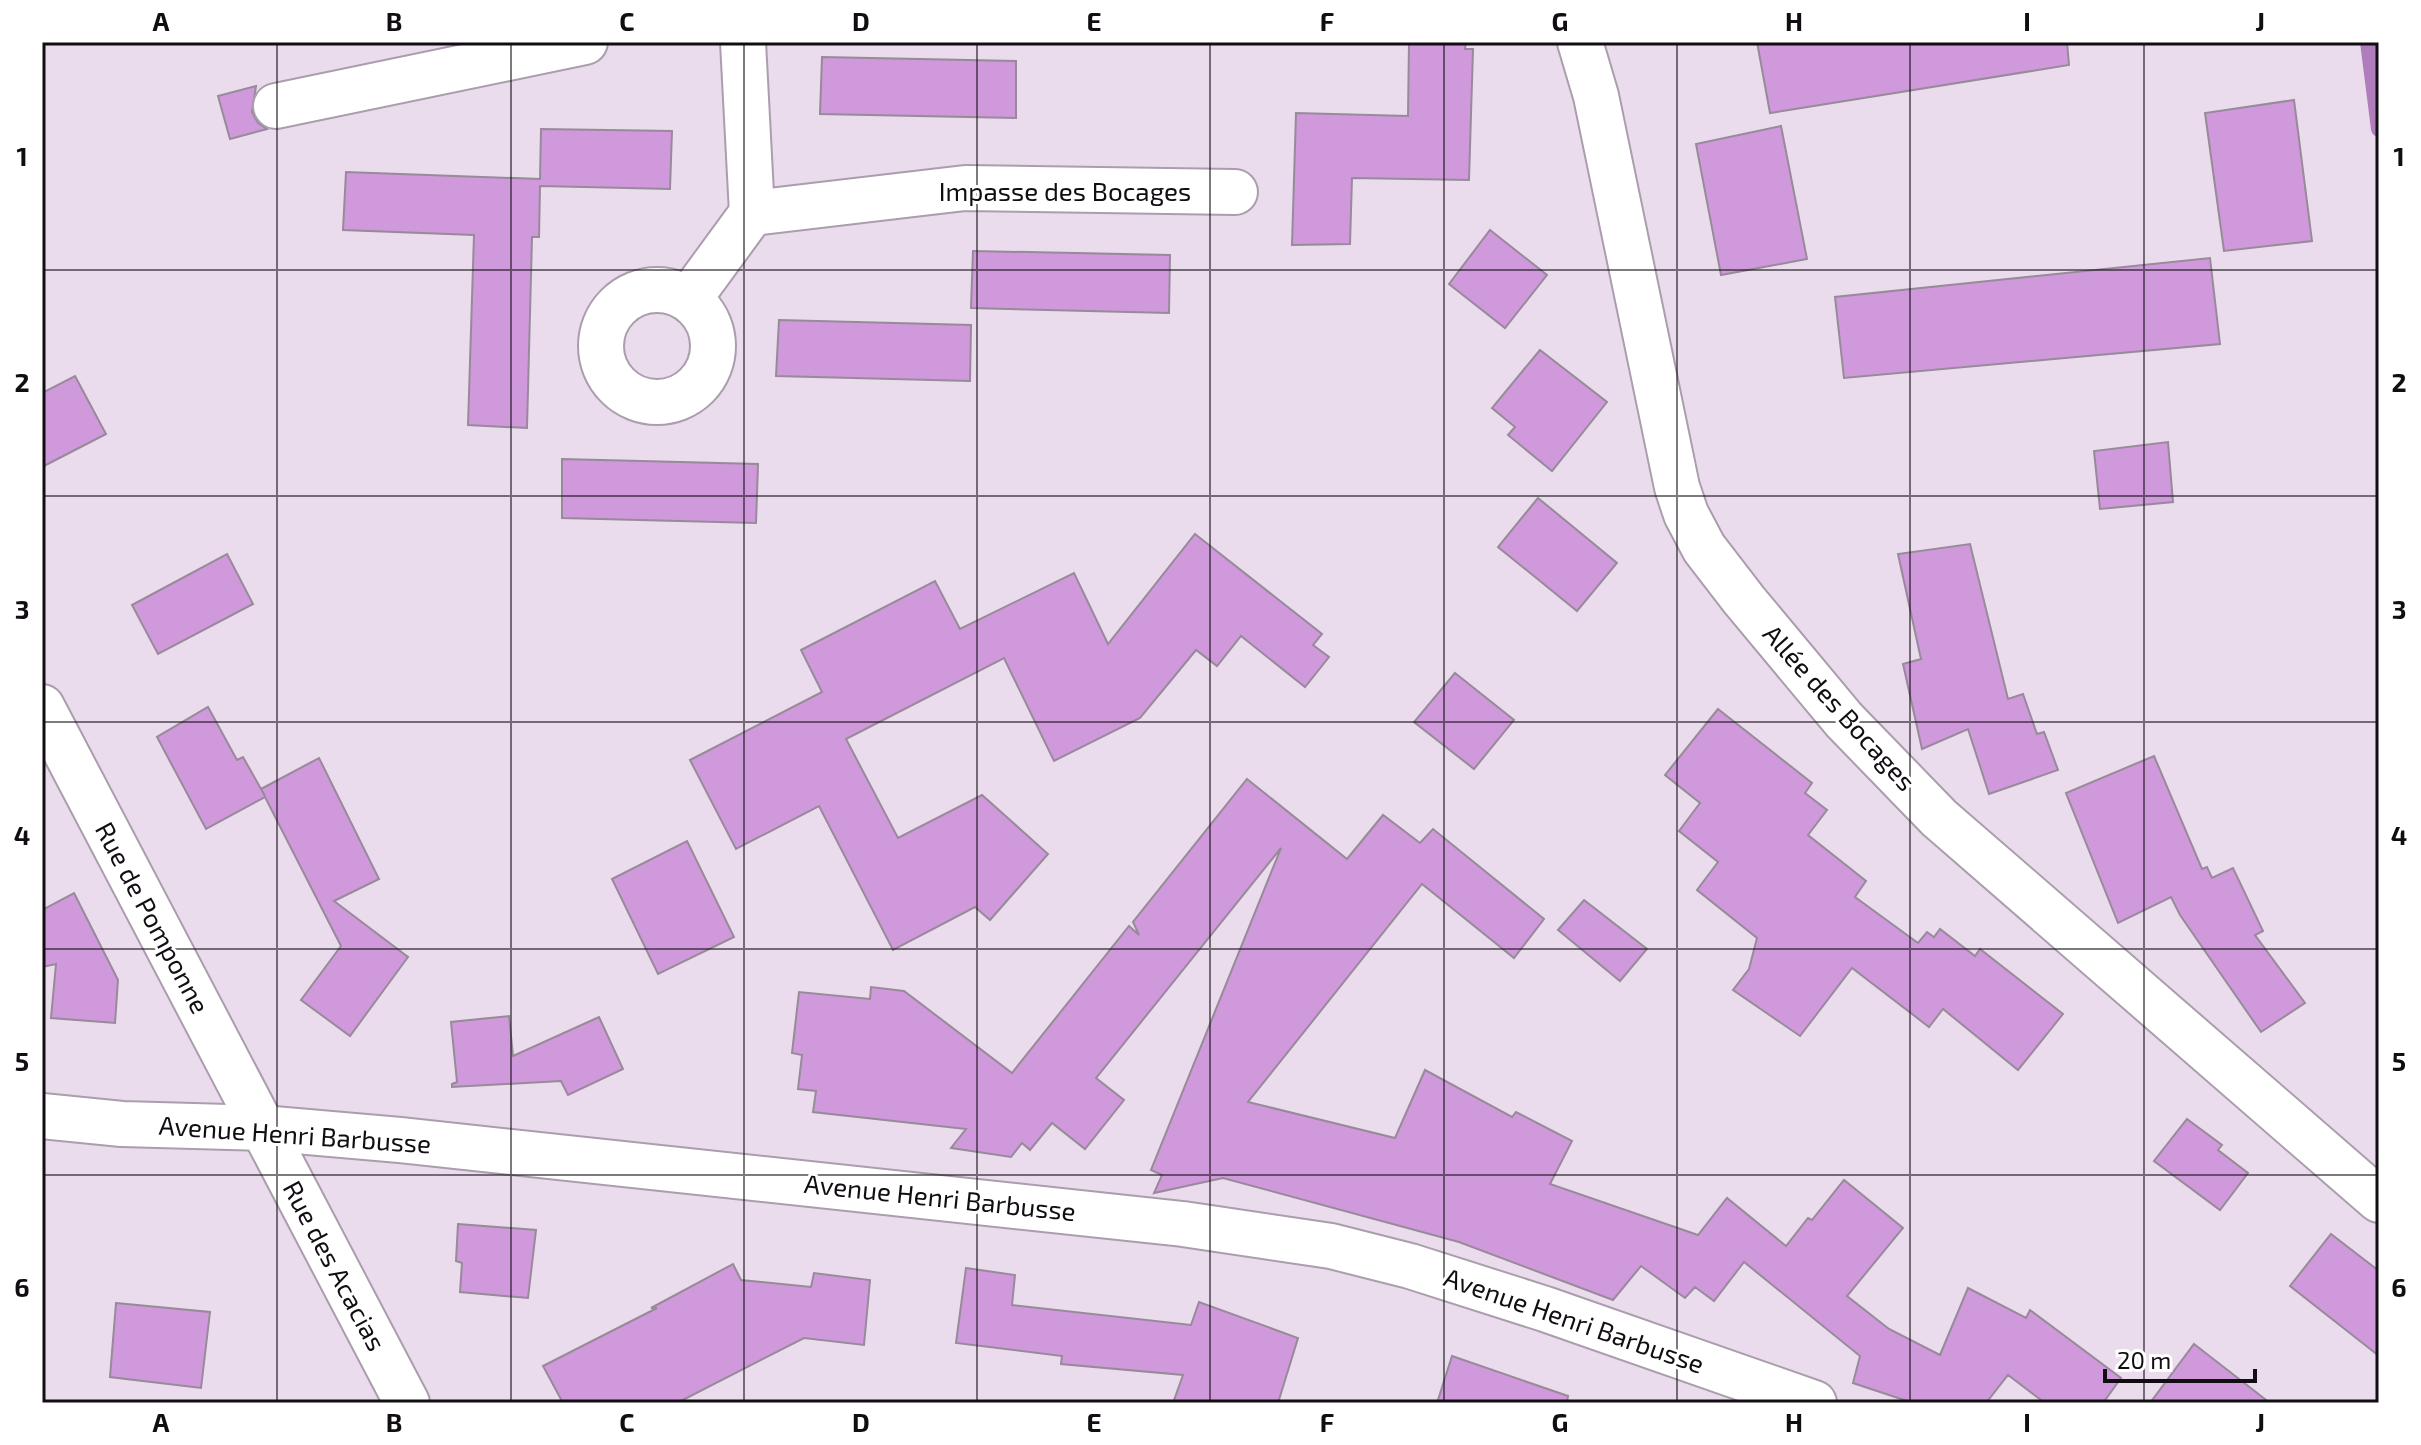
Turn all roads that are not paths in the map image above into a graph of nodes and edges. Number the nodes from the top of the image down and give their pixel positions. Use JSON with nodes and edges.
{"nodes":[{"id":1,"x":585,"y":42,"type":"edge"},
{"id":2,"x":743,"y":42,"type":"edge"},
{"id":3,"x":1580,"y":42,"type":"edge"},
{"id":4,"x":276,"y":106,"type":"dead end"},
{"id":5,"x":1235,"y":192,"type":"dead end"},
{"id":6,"x":752,"y":213,"type":"junction"},
{"id":7,"x":689,"y":299,"type":"dead end"},
{"id":8,"x":42,"y":707,"type":"edge"},
{"id":9,"x":42,"y":1116,"type":"edge"},
{"id":10,"x":262,"y":1128,"type":"junction"},
{"id":11,"x":2379,"y":1200,"type":"edge"},
{"id":12,"x":407,"y":1403,"type":"edge"},
{"id":13,"x":1814,"y":1403,"type":"edge"}],
"edges":[{"from":1,"to":4,"type":"street"},
{"from":2,"to":6,"type":"street"},
{"from":3,"to":11,"type":"street","name":"Allée des Bocages"},
{"from":5,"to":6,"type":"street","name":"Impasse des Bocages"},
{"from":6,"to":7,"type":"street"},
{"from":8,"to":10,"type":"street","name":"Rue de Pomponne"},
{"from":9,"to":10,"type":"street","name":"Avenue Henri Barbusse"},
{"from":10,"to":12,"type":"street","name":"Rue des Acacias"},
{"from":10,"to":13,"type":"street","name":"Avenue Henri Barbusse"}]}
